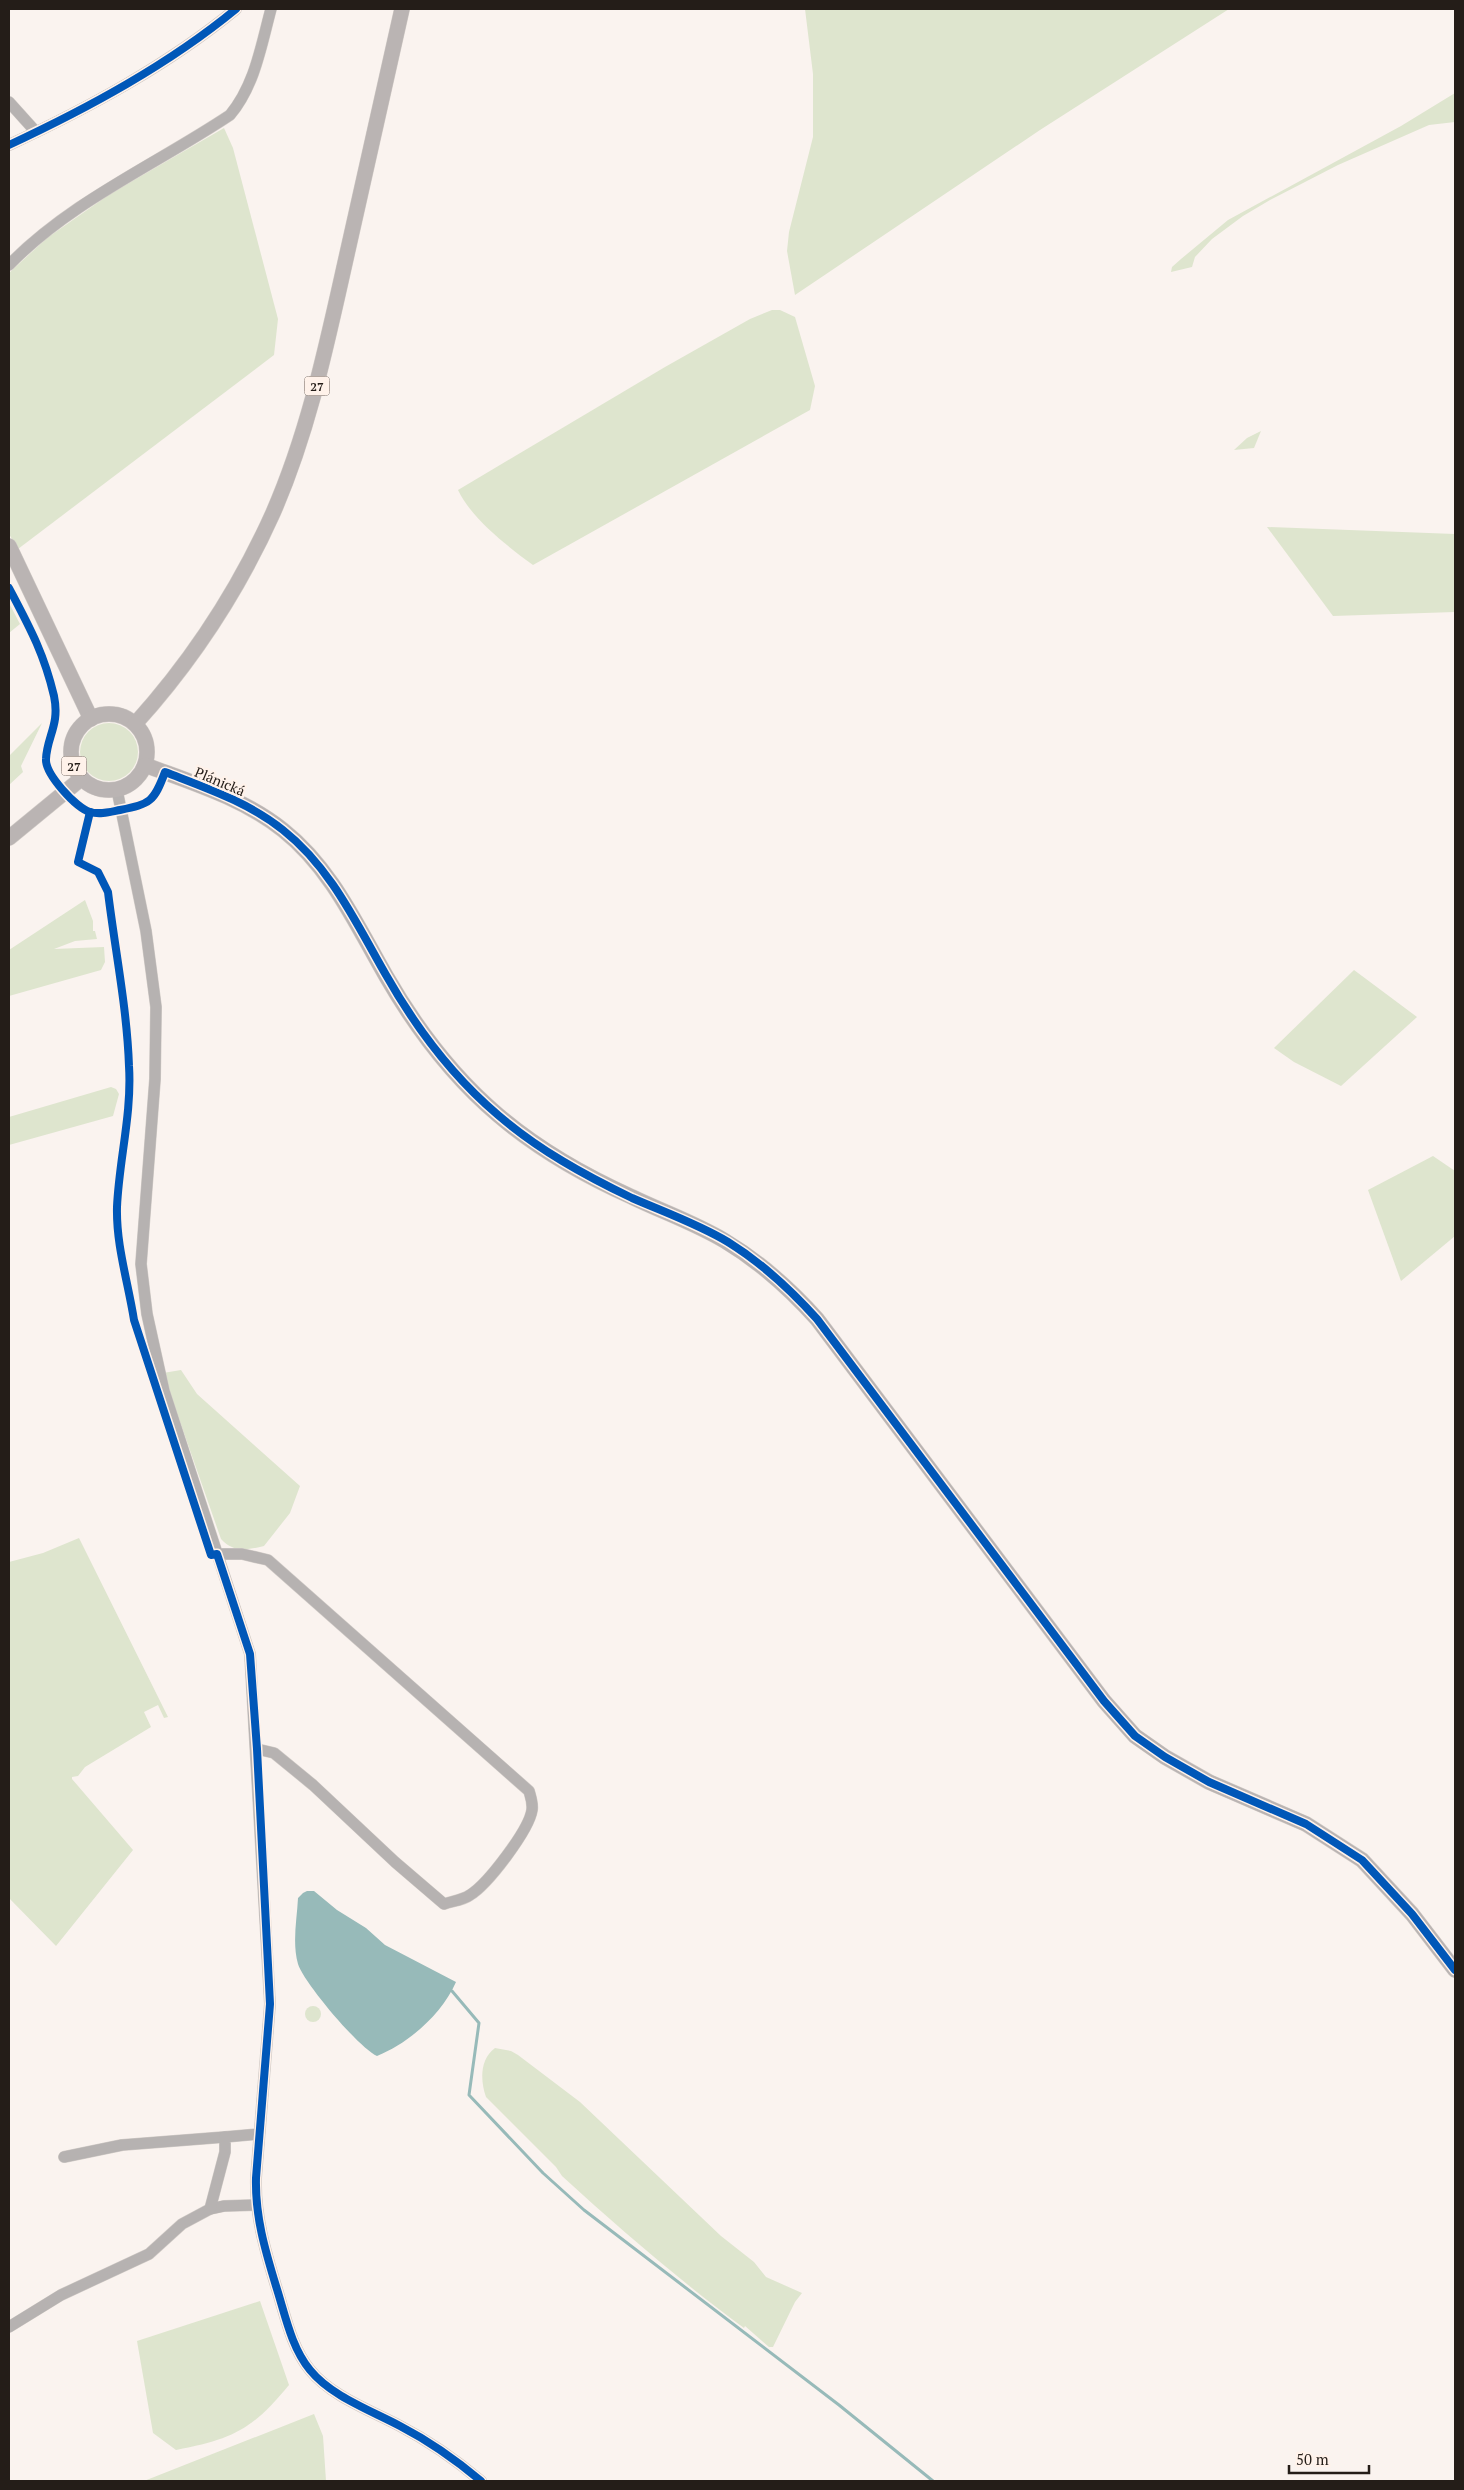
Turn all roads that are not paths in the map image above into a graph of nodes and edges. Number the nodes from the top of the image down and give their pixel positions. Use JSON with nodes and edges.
{"nodes":[{"id":1,"x":236,"y":9,"type":"edge"},
{"id":2,"x":271,"y":9,"type":"edge"},
{"id":3,"x":402,"y":9,"type":"edge"},
{"id":4,"x":9,"y":102,"type":"edge"},
{"id":5,"x":36,"y":132,"type":"junction"},
{"id":6,"x":9,"y":145,"type":"edge"},
{"id":7,"x":9,"y":265,"type":"edge"},
{"id":8,"x":9,"y":546,"type":"edge"},
{"id":9,"x":91,"y":719,"type":"junction"},
{"id":10,"x":135,"y":724,"type":"junction"},
{"id":11,"x":145,"y":765,"type":"junction"},
{"id":12,"x":82,"y":778,"type":"junction"},
{"id":13,"x":117,"y":790,"type":"junction"},
{"id":14,"x":9,"y":838,"type":"edge"},
{"id":15,"x":217,"y":1554,"type":"junction"},
{"id":16,"x":257,"y":1750,"type":"junction"},
{"id":17,"x":1455,"y":1970,"type":"edge"},
{"id":18,"x":259,"y":2134,"type":"junction"},
{"id":19,"x":224,"y":2137,"type":"junction"},
{"id":20,"x":64,"y":2157,"type":"dead end"},
{"id":21,"x":256,"y":2205,"type":"junction"},
{"id":22,"x":210,"y":2209,"type":"junction"},
{"id":23,"x":9,"y":2326,"type":"edge"},
{"id":24,"x":481,"y":2481,"type":"edge"}],
"edges":[{"from":1,"to":5,"type":"street"},
{"from":2,"to":7,"type":"street"},
{"from":3,"to":10,"type":"main road","number":"27"},
{"from":4,"to":5,"type":"street"},
{"from":5,"to":6,"type":"street"},
{"from":8,"to":9,"type":"main road"},
{"from":9,"to":10,"type":"main road"},
{"from":9,"to":12,"type":"main road","number":"27"},
{"from":10,"to":11,"type":"main road"},
{"from":11,"to":13,"type":"main road"},
{"from":11,"to":17,"type":"main road","name":"Plánická"},
{"from":12,"to":13,"type":"main road","number":"27"},
{"from":12,"to":14,"type":"main road","number":"27"},
{"from":13,"to":15,"type":"street"},
{"from":15,"to":16,"type":"street"},
{"from":15,"to":16,"type":"street"},
{"from":16,"to":18,"type":"street"},
{"from":18,"to":19,"type":"street"},
{"from":18,"to":21,"type":"street"},
{"from":19,"to":20,"type":"street"},
{"from":19,"to":22,"type":"street"},
{"from":21,"to":22,"type":"street"},
{"from":21,"to":24,"type":"street"},
{"from":22,"to":23,"type":"street"}]}
